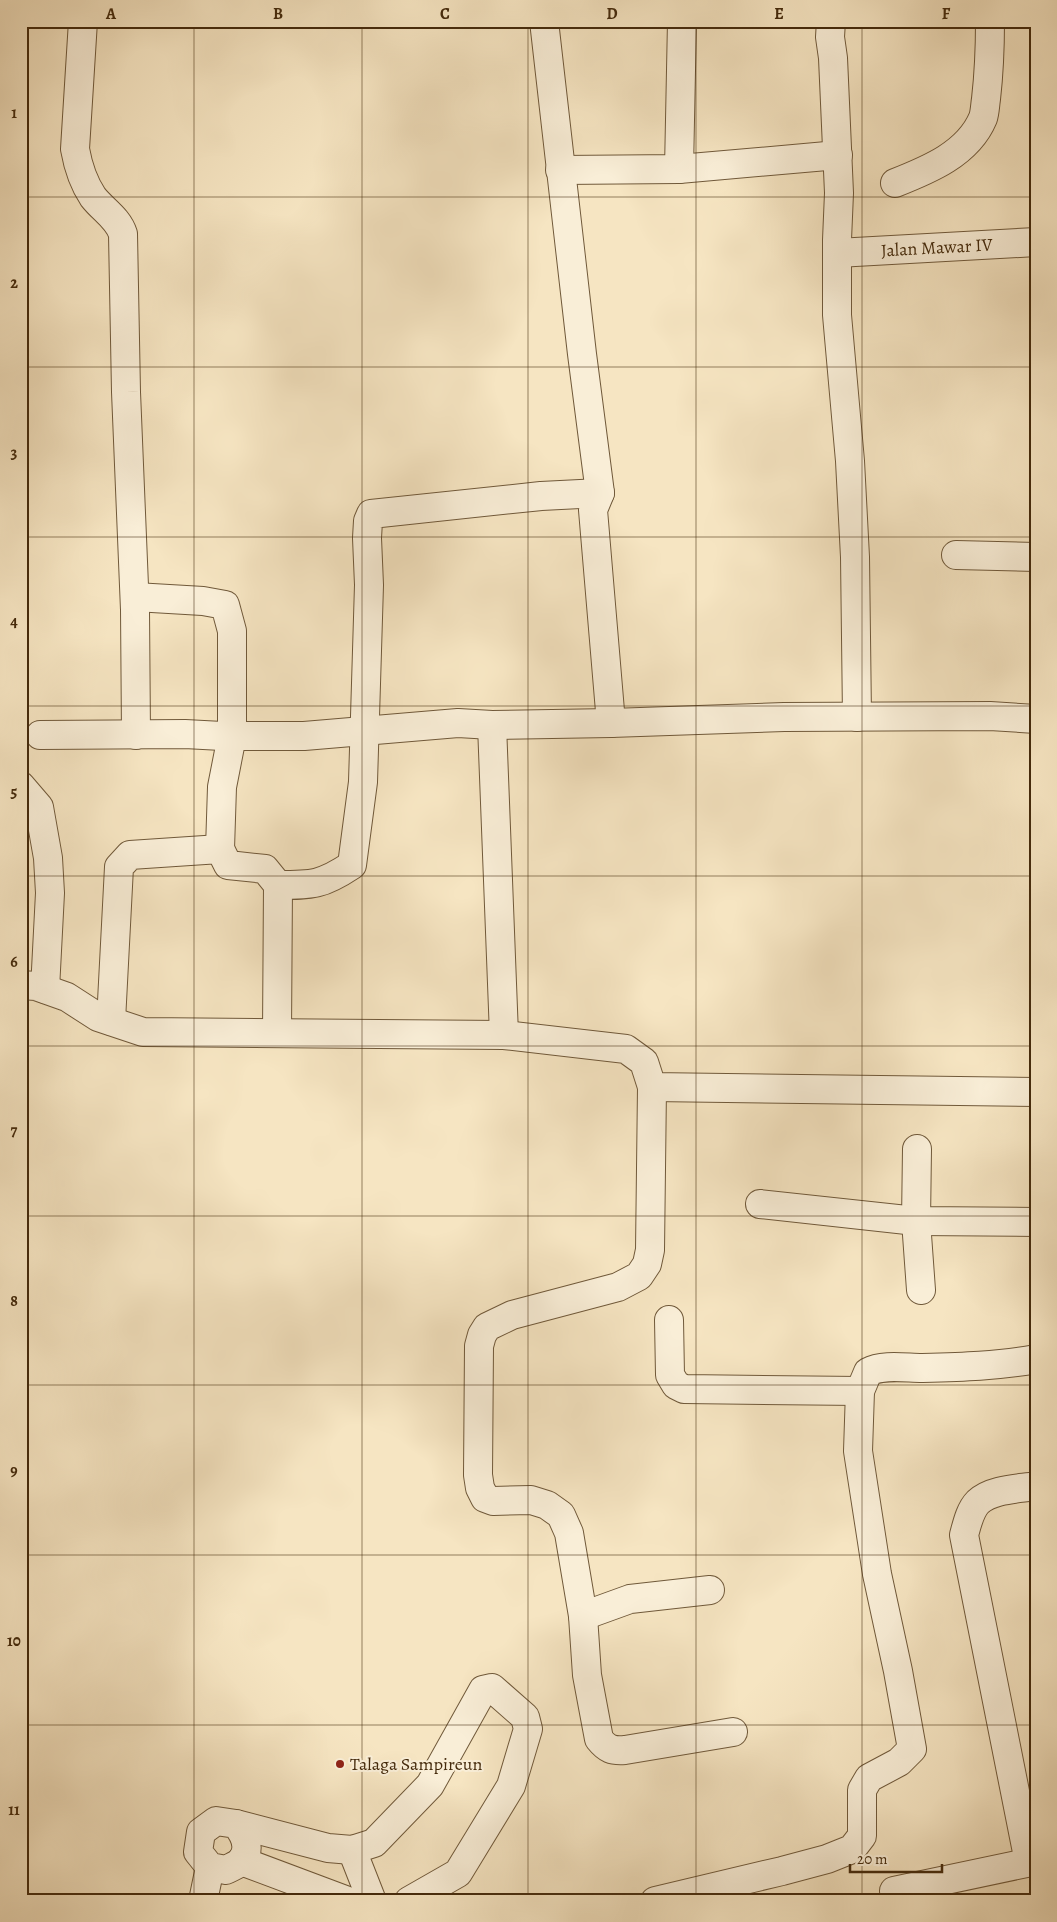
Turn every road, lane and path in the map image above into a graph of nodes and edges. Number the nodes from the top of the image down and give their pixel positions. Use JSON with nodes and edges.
{"nodes":[{"id":1,"x":83,"y":21,"type":"edge"},
{"id":2,"x":544,"y":21,"type":"edge"},
{"id":3,"x":682,"y":21,"type":"edge"},
{"id":4,"x":831,"y":21,"type":"edge"},
{"id":5,"x":990,"y":21,"type":"edge"},
{"id":6,"x":838,"y":155,"type":"junction"},
{"id":7,"x":680,"y":169,"type":"junction"},
{"id":8,"x":560,"y":170,"type":"junction"},
{"id":9,"x":895,"y":183,"type":"dead end"},
{"id":10,"x":1036,"y":242,"type":"edge"},
{"id":11,"x":837,"y":253,"type":"junction"},
{"id":12,"x":600,"y":493,"type":"junction"},
{"id":13,"x":956,"y":555,"type":"dead end"},
{"id":14,"x":1036,"y":557,"type":"edge"},
{"id":15,"x":135,"y":597,"type":"junction"},
{"id":16,"x":858,"y":717,"type":"junction"},
{"id":17,"x":1036,"y":719,"type":"edge"},
{"id":18,"x":611,"y":723,"type":"junction"},
{"id":19,"x":492,"y":725,"type":"junction"},
{"id":20,"x":364,"y":732,"type":"junction"},
{"id":21,"x":40,"y":735,"type":"dead end"},
{"id":22,"x":136,"y":735,"type":"junction"},
{"id":23,"x":232,"y":736,"type":"junction"},
{"id":24,"x":21,"y":786,"type":"edge"},
{"id":25,"x":220,"y":849,"type":"junction"},
{"id":26,"x":278,"y":885,"type":"junction"},
{"id":27,"x":33,"y":987,"type":"edge"},
{"id":28,"x":111,"y":1021,"type":"junction"},
{"id":29,"x":277,"y":1033,"type":"junction"},
{"id":30,"x":504,"y":1035,"type":"junction"},
{"id":31,"x":652,"y":1087,"type":"junction"},
{"id":32,"x":1036,"y":1092,"type":"edge"},
{"id":33,"x":917,"y":1149,"type":"dead end"},
{"id":34,"x":760,"y":1204,"type":"dead end"},
{"id":35,"x":916,"y":1221,"type":"junction"},
{"id":36,"x":1036,"y":1222,"type":"edge"},
{"id":37,"x":921,"y":1290,"type":"dead end"},
{"id":38,"x":669,"y":1320,"type":"dead end"},
{"id":39,"x":1036,"y":1359,"type":"edge"},
{"id":40,"x":860,"y":1391,"type":"junction"},
{"id":41,"x":1036,"y":1486,"type":"edge"},
{"id":42,"x":710,"y":1590,"type":"dead end"},
{"id":43,"x":583,"y":1616,"type":"junction"},
{"id":44,"x":733,"y":1732,"type":"dead end"},
{"id":45,"x":236,"y":1824,"type":"junction"},
{"id":46,"x":352,"y":1850,"type":"junction"},
{"id":47,"x":241,"y":1861,"type":"junction"},
{"id":48,"x":1032,"y":1861,"type":"edge"},
{"id":49,"x":210,"y":1867,"type":"junction"},
{"id":50,"x":894,"y":1891,"type":"dead end"},
{"id":51,"x":203,"y":1901,"type":"edge"},
{"id":52,"x":348,"y":1901,"type":"edge"},
{"id":53,"x":372,"y":1901,"type":"edge"},
{"id":54,"x":409,"y":1901,"type":"edge"},
{"id":55,"x":655,"y":1901,"type":"edge"}],
"edges":[{"from":1,"to":15,"type":"street"},
{"from":2,"to":8,"type":"street"},
{"from":3,"to":7,"type":"street"},
{"from":4,"to":6,"type":"street"},
{"from":5,"to":9,"type":"street"},
{"from":6,"to":7,"type":"street"},
{"from":6,"to":11,"type":"street"},
{"from":7,"to":8,"type":"street"},
{"from":8,"to":12,"type":"street"},
{"from":10,"to":11,"type":"street","name":"Jalan Mawar IV"},
{"from":11,"to":16,"type":"street"},
{"from":12,"to":18,"type":"street"},
{"from":12,"to":20,"type":"street"},
{"from":13,"to":14,"type":"street"},
{"from":15,"to":22,"type":"street"},
{"from":15,"to":23,"type":"street"},
{"from":16,"to":17,"type":"street"},
{"from":16,"to":18,"type":"street"},
{"from":18,"to":19,"type":"street"},
{"from":19,"to":20,"type":"street"},
{"from":19,"to":30,"type":"street"},
{"from":20,"to":23,"type":"street"},
{"from":20,"to":26,"type":"street"},
{"from":21,"to":22,"type":"street"},
{"from":22,"to":23,"type":"street"},
{"from":23,"to":25,"type":"street"},
{"from":24,"to":27,"type":"street"},
{"from":25,"to":26,"type":"street"},
{"from":25,"to":28,"type":"street"},
{"from":26,"to":29,"type":"street"},
{"from":27,"to":28,"type":"street"},
{"from":28,"to":29,"type":"street"},
{"from":29,"to":30,"type":"street"},
{"from":30,"to":31,"type":"street"},
{"from":31,"to":32,"type":"street"},
{"from":31,"to":43,"type":"street"},
{"from":33,"to":35,"type":"street"},
{"from":34,"to":35,"type":"street"},
{"from":35,"to":36,"type":"street"},
{"from":35,"to":37,"type":"street"},
{"from":38,"to":40,"type":"street"},
{"from":39,"to":40,"type":"street"},
{"from":40,"to":55,"type":"street"},
{"from":41,"to":48,"type":"street"},
{"from":42,"to":43,"type":"street"},
{"from":43,"to":44,"type":"street"},
{"from":45,"to":46,"type":"street"},
{"from":45,"to":47,"type":"street"},
{"from":45,"to":49,"type":"street"},
{"from":46,"to":53,"type":"street"},
{"from":46,"to":54,"type":"street"},
{"from":47,"to":49,"type":"street"},
{"from":47,"to":52,"type":"street"},
{"from":48,"to":50,"type":"street"},
{"from":49,"to":51,"type":"street"}]}
